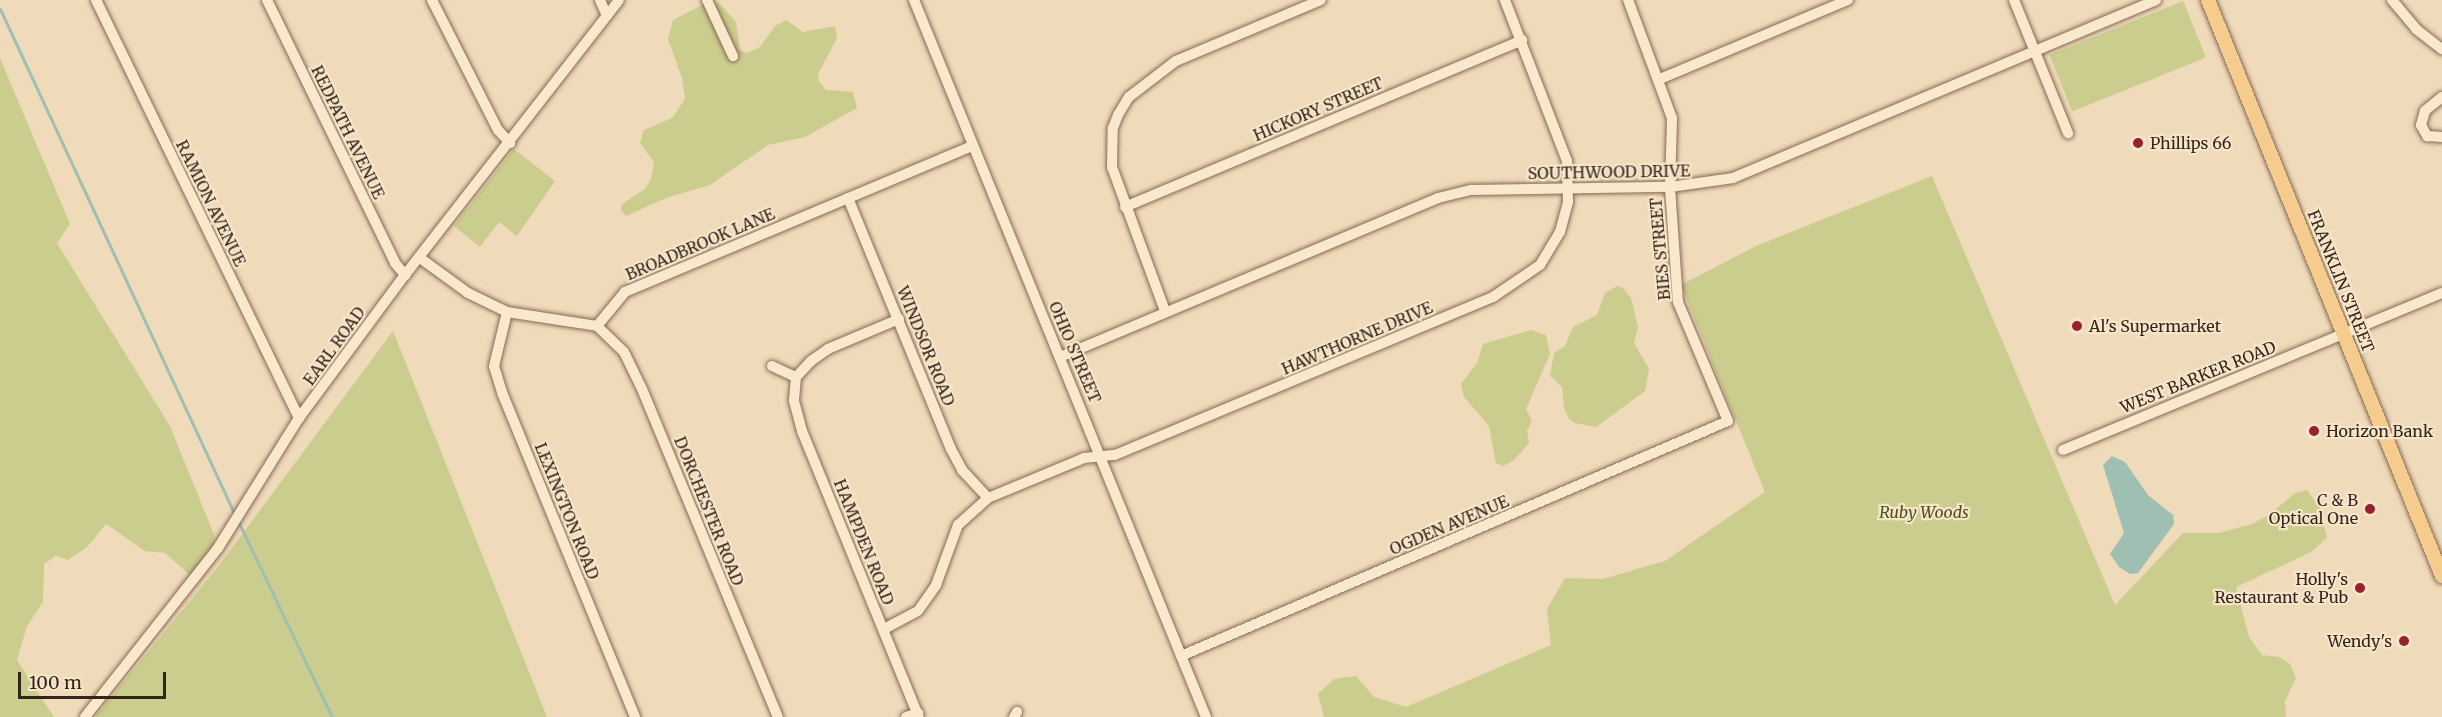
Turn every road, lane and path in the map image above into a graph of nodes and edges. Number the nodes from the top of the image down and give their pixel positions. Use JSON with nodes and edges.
{"nodes":[{"id":1,"x":96,"y":0,"type":"edge"},
{"id":2,"x":267,"y":0,"type":"edge"},
{"id":3,"x":432,"y":0,"type":"edge"},
{"id":4,"x":600,"y":0,"type":"edge"},
{"id":5,"x":619,"y":0,"type":"edge"},
{"id":6,"x":707,"y":0,"type":"edge"},
{"id":7,"x":914,"y":0,"type":"edge"},
{"id":8,"x":1321,"y":0,"type":"edge"},
{"id":9,"x":1505,"y":0,"type":"edge"},
{"id":10,"x":1628,"y":0,"type":"edge"},
{"id":11,"x":1818,"y":0,"type":"edge"},
{"id":12,"x":1848,"y":0,"type":"edge"},
{"id":13,"x":2014,"y":0,"type":"edge"},
{"id":14,"x":2156,"y":0,"type":"edge"},
{"id":15,"x":2208,"y":0,"type":"edge"},
{"id":16,"x":2392,"y":0,"type":"edge"},
{"id":17,"x":1823,"y":11,"type":"junction"},
{"id":18,"x":607,"y":15,"type":"junction"},
{"id":19,"x":1522,"y":39,"type":"junction"},
{"id":20,"x":2442,"y":49,"type":"edge"},
{"id":21,"x":2036,"y":50,"type":"junction"},
{"id":22,"x":733,"y":56,"type":"dead end"},
{"id":23,"x":1660,"y":79,"type":"junction"},
{"id":24,"x":2442,"y":97,"type":"edge"},
{"id":25,"x":2068,"y":133,"type":"dead end"},
{"id":26,"x":2442,"y":137,"type":"edge"},
{"id":27,"x":510,"y":143,"type":"junction"},
{"id":28,"x":973,"y":146,"type":"junction"},
{"id":29,"x":1670,"y":187,"type":"junction"},
{"id":30,"x":1569,"y":188,"type":"junction"},
{"id":31,"x":849,"y":198,"type":"junction"},
{"id":32,"x":1125,"y":207,"type":"junction"},
{"id":33,"x":420,"y":258,"type":"junction"},
{"id":34,"x":405,"y":275,"type":"junction"},
{"id":35,"x":2442,"y":293,"type":"edge"},
{"id":36,"x":1165,"y":311,"type":"junction"},
{"id":37,"x":507,"y":312,"type":"junction"},
{"id":38,"x":899,"y":319,"type":"junction"},
{"id":39,"x":597,"y":326,"type":"junction"},
{"id":40,"x":2344,"y":333,"type":"junction"},
{"id":41,"x":1060,"y":357,"type":"junction"},
{"id":42,"x":772,"y":366,"type":"dead end"},
{"id":43,"x":796,"y":377,"type":"junction"},
{"id":44,"x":299,"y":418,"type":"junction"},
{"id":45,"x":1728,"y":421,"type":"joint"},
{"id":46,"x":2063,"y":450,"type":"dead end"},
{"id":47,"x":1102,"y":457,"type":"junction"},
{"id":48,"x":988,"y":498,"type":"junction"},
{"id":49,"x":2442,"y":576,"type":"edge"},
{"id":50,"x":884,"y":629,"type":"junction"},
{"id":51,"x":1181,"y":656,"type":"junction"},
{"id":52,"x":919,"y":715,"type":"edge"},
{"id":53,"x":85,"y":717,"type":"edge"},
{"id":54,"x":635,"y":717,"type":"edge"},
{"id":55,"x":778,"y":717,"type":"edge"},
{"id":56,"x":906,"y":717,"type":"edge"},
{"id":57,"x":1206,"y":717,"type":"edge"}],
"edges":[{"from":1,"to":44,"type":"street","name":"RAMION AVENUE"},
{"from":2,"to":34,"type":"street","name":"REDPATH AVENUE"},
{"from":3,"to":27,"type":"street"},
{"from":4,"to":18,"type":"street"},
{"from":5,"to":18,"type":"street","name":"EARL ROAD"},
{"from":6,"to":22,"type":"street"},
{"from":7,"to":28,"type":"street","name":"OHIO STREET"},
{"from":8,"to":32,"type":"street"},
{"from":9,"to":19,"type":"street","name":"HAWTHORNE DRIVE"},
{"from":10,"to":23,"type":"street","name":"BIES STREET"},
{"from":11,"to":17,"type":"street"},
{"from":12,"to":17,"type":"street"},
{"from":13,"to":21,"type":"street"},
{"from":14,"to":21,"type":"street","name":"SOUTHWOOD DRIVE"},
{"from":15,"to":40,"type":"main road","name":"FRANKLIN STREET"},
{"from":16,"to":20,"type":"street"},
{"from":17,"to":23,"type":"street"},
{"from":18,"to":27,"type":"street","name":"EARL ROAD"},
{"from":19,"to":30,"type":"street","name":"HAWTHORNE DRIVE"},
{"from":19,"to":32,"type":"street","name":"HICKORY STREET"},
{"from":21,"to":25,"type":"street"},
{"from":21,"to":29,"type":"street","name":"SOUTHWOOD DRIVE"},
{"from":23,"to":29,"type":"street","name":"BIES STREET"},
{"from":24,"to":26,"type":"street"},
{"from":27,"to":33,"type":"street","name":"EARL ROAD"},
{"from":28,"to":31,"type":"street","name":"BROADBROOK LANE"},
{"from":28,"to":41,"type":"street","name":"OHIO STREET"},
{"from":29,"to":30,"type":"street","name":"SOUTHWOOD DRIVE"},
{"from":29,"to":45,"type":"street","name":"BIES STREET"},
{"from":30,"to":36,"type":"street","name":"SOUTHWOOD DRIVE"},
{"from":30,"to":47,"type":"street","name":"HAWTHORNE DRIVE"},
{"from":31,"to":38,"type":"street","name":"WINDSOR ROAD"},
{"from":31,"to":39,"type":"street","name":"BROADBROOK LANE"},
{"from":32,"to":36,"type":"street"},
{"from":33,"to":34,"type":"street","name":"EARL ROAD"},
{"from":33,"to":37,"type":"street"},
{"from":34,"to":44,"type":"street","name":"EARL ROAD"},
{"from":35,"to":40,"type":"street","name":"WEST BARKER ROAD"},
{"from":36,"to":41,"type":"street","name":"SOUTHWOOD DRIVE"},
{"from":37,"to":39,"type":"street"},
{"from":37,"to":54,"type":"street","name":"LEXINGTON ROAD"},
{"from":38,"to":43,"type":"street"},
{"from":38,"to":48,"type":"street","name":"WINDSOR ROAD"},
{"from":39,"to":55,"type":"street","name":"DORCHESTER ROAD"},
{"from":40,"to":46,"type":"street","name":"WEST BARKER ROAD"},
{"from":40,"to":49,"type":"main road","name":"FRANKLIN STREET"},
{"from":41,"to":47,"type":"street","name":"OHIO STREET"},
{"from":42,"to":43,"type":"street"},
{"from":43,"to":50,"type":"street","name":"HAMPDEN ROAD"},
{"from":44,"to":53,"type":"street","name":"EARL ROAD"},
{"from":45,"to":51,"type":"street","name":"OGDEN AVENUE"},
{"from":47,"to":48,"type":"street","name":"HAWTHORNE DRIVE"},
{"from":47,"to":51,"type":"street","name":"OHIO STREET"},
{"from":48,"to":50,"type":"street","name":"HAWTHORNE DRIVE"},
{"from":50,"to":52,"type":"street","name":"HAMPDEN ROAD"},
{"from":51,"to":57,"type":"street","name":"OHIO STREET"},
{"from":52,"to":56,"type":"street"}]}
